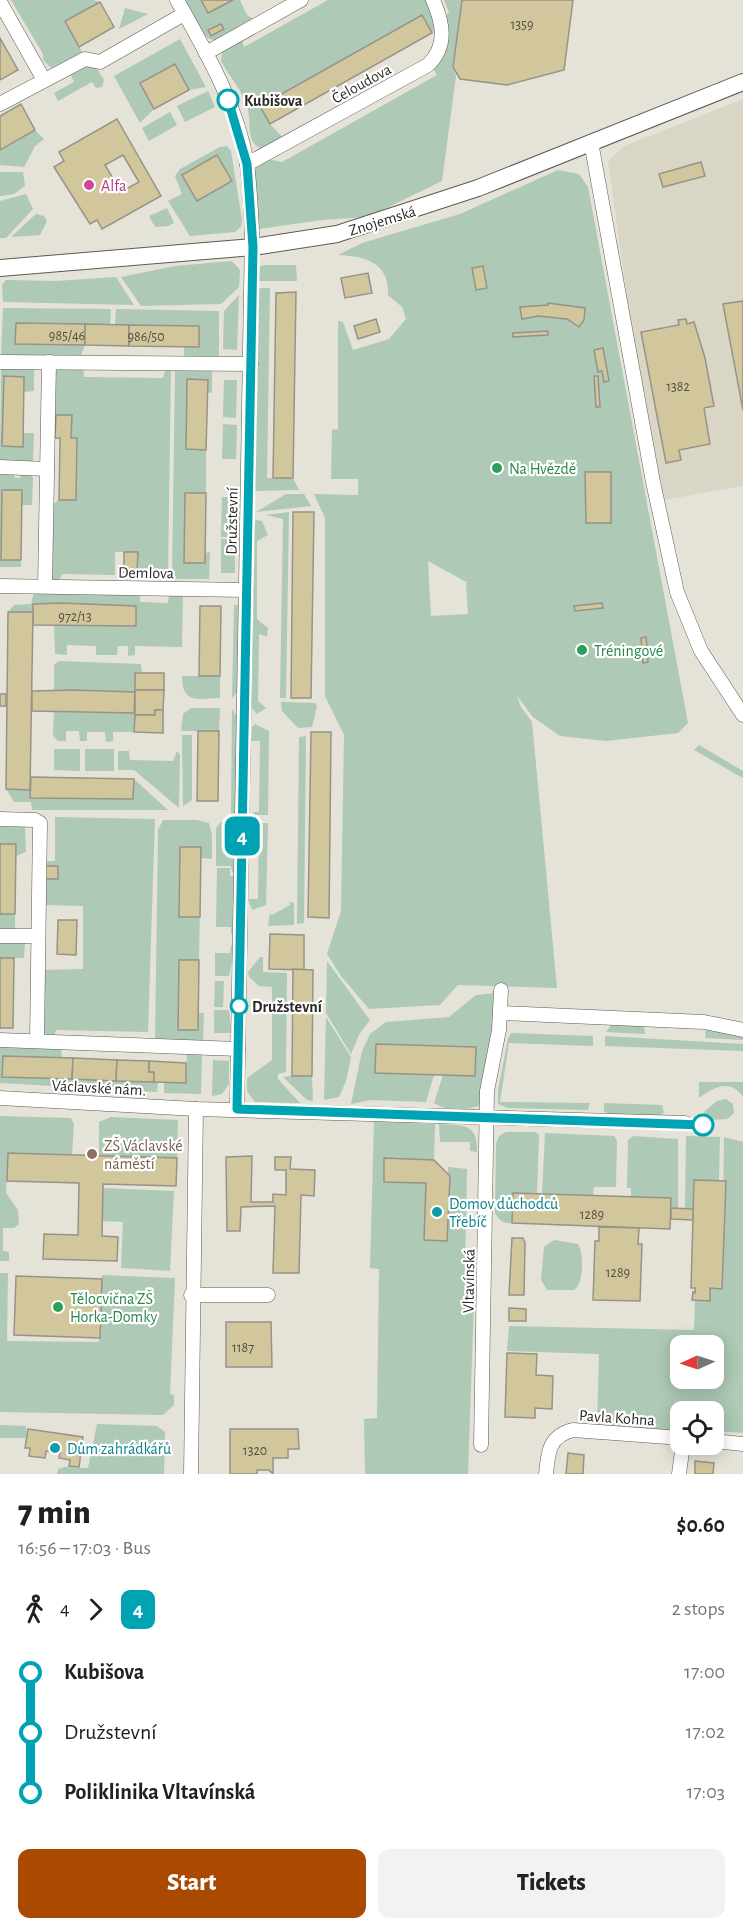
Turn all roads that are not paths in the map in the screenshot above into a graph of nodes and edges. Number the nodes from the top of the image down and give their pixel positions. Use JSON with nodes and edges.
{"nodes":[{"id":1,"x":177,"y":0,"type":"edge"},
{"id":2,"x":301,"y":0,"type":"edge"},
{"id":3,"x":433,"y":0,"type":"edge"},
{"id":4,"x":0,"y":2,"type":"edge"},
{"id":5,"x":184,"y":14,"type":"junction"},
{"id":6,"x":206,"y":53,"type":"junction"},
{"id":7,"x":44,"y":80,"type":"junction"},
{"id":8,"x":743,"y":81,"type":"edge"},
{"id":9,"x":0,"y":104,"type":"edge"},
{"id":10,"x":591,"y":141,"type":"junction"},
{"id":11,"x":247,"y":164,"type":"junction"},
{"id":12,"x":253,"y":247,"type":"junction"},
{"id":13,"x":0,"y":268,"type":"edge"},
{"id":14,"x":0,"y":362,"type":"edge"},
{"id":15,"x":49,"y":362,"type":"junction"},
{"id":16,"x":251,"y":364,"type":"junction"},
{"id":17,"x":0,"y":467,"type":"edge"},
{"id":18,"x":47,"y":469,"type":"junction"},
{"id":19,"x":0,"y":586,"type":"edge"},
{"id":20,"x":45,"y":586,"type":"junction"},
{"id":21,"x":246,"y":590,"type":"junction"},
{"id":22,"x":743,"y":715,"type":"edge"},
{"id":23,"x":0,"y":819,"type":"edge"},
{"id":24,"x":0,"y":936,"type":"edge"},
{"id":25,"x":38,"y":936,"type":"junction"},
{"id":26,"x":501,"y":990,"type":"dead end"},
{"id":27,"x":500,"y":1012,"type":"junction"},
{"id":28,"x":743,"y":1030,"type":"edge"},
{"id":29,"x":0,"y":1040,"type":"edge"},
{"id":30,"x":37,"y":1041,"type":"junction"},
{"id":31,"x":238,"y":1049,"type":"junction"},
{"id":32,"x":0,"y":1098,"type":"edge"},
{"id":33,"x":196,"y":1109,"type":"junction"},
{"id":34,"x":237,"y":1109,"type":"junction"},
{"id":35,"x":487,"y":1116,"type":"junction"},
{"id":36,"x":685,"y":1123,"type":"dead end"},
{"id":37,"x":191,"y":1295,"type":"junction"},
{"id":38,"x":268,"y":1295,"type":"dead end"},
{"id":39,"x":670,"y":1437,"type":"edge"},
{"id":40,"x":724,"y":1442,"type":"edge"},
{"id":41,"x":743,"y":1444,"type":"edge"},
{"id":42,"x":481,"y":1445,"type":"dead end"},
{"id":43,"x":682,"y":1455,"type":"edge"},
{"id":44,"x":190,"y":1474,"type":"edge"},
{"id":45,"x":546,"y":1474,"type":"edge"},
{"id":46,"x":679,"y":1474,"type":"edge"}],
"edges":[{"from":1,"to":5,"type":"street"},
{"from":2,"to":6,"type":"street"},
{"from":3,"to":11,"type":"street","name":"Čeloudova"},
{"from":4,"to":7,"type":"street"},
{"from":5,"to":6,"type":"street"},
{"from":5,"to":7,"type":"street"},
{"from":6,"to":11,"type":"street"},
{"from":7,"to":9,"type":"street"},
{"from":8,"to":10,"type":"street","name":"Znojemská"},
{"from":10,"to":12,"type":"street","name":"Znojemská"},
{"from":10,"to":22,"type":"street"},
{"from":11,"to":12,"type":"street"},
{"from":12,"to":13,"type":"street","name":"Znojemská"},
{"from":12,"to":16,"type":"street","name":"Družstevní"},
{"from":14,"to":15,"type":"street"},
{"from":15,"to":16,"type":"street"},
{"from":15,"to":18,"type":"street"},
{"from":16,"to":21,"type":"street","name":"Družstevní"},
{"from":17,"to":18,"type":"street"},
{"from":18,"to":20,"type":"street"},
{"from":19,"to":20,"type":"street","name":"Demlova"},
{"from":20,"to":21,"type":"street","name":"Demlova"},
{"from":21,"to":31,"type":"street","name":"Družstevní"},
{"from":23,"to":25,"type":"street"},
{"from":24,"to":25,"type":"street"},
{"from":25,"to":30,"type":"street"},
{"from":26,"to":27,"type":"street","name":"Vltavínská"},
{"from":27,"to":28,"type":"street"},
{"from":27,"to":35,"type":"street","name":"Vltavínská"},
{"from":29,"to":30,"type":"street"},
{"from":30,"to":31,"type":"street"},
{"from":31,"to":34,"type":"street","name":"Družstevní"},
{"from":32,"to":33,"type":"street","name":"Václavské nám."},
{"from":33,"to":34,"type":"street"},
{"from":33,"to":37,"type":"street"},
{"from":34,"to":35,"type":"street"},
{"from":35,"to":36,"type":"street"},
{"from":35,"to":42,"type":"street","name":"Vltavínská"},
{"from":37,"to":38,"type":"street"},
{"from":37,"to":44,"type":"street"},
{"from":39,"to":45,"type":"street","name":"Pavla Kohna"},
{"from":40,"to":41,"type":"street"},
{"from":43,"to":46,"type":"street"}]}
